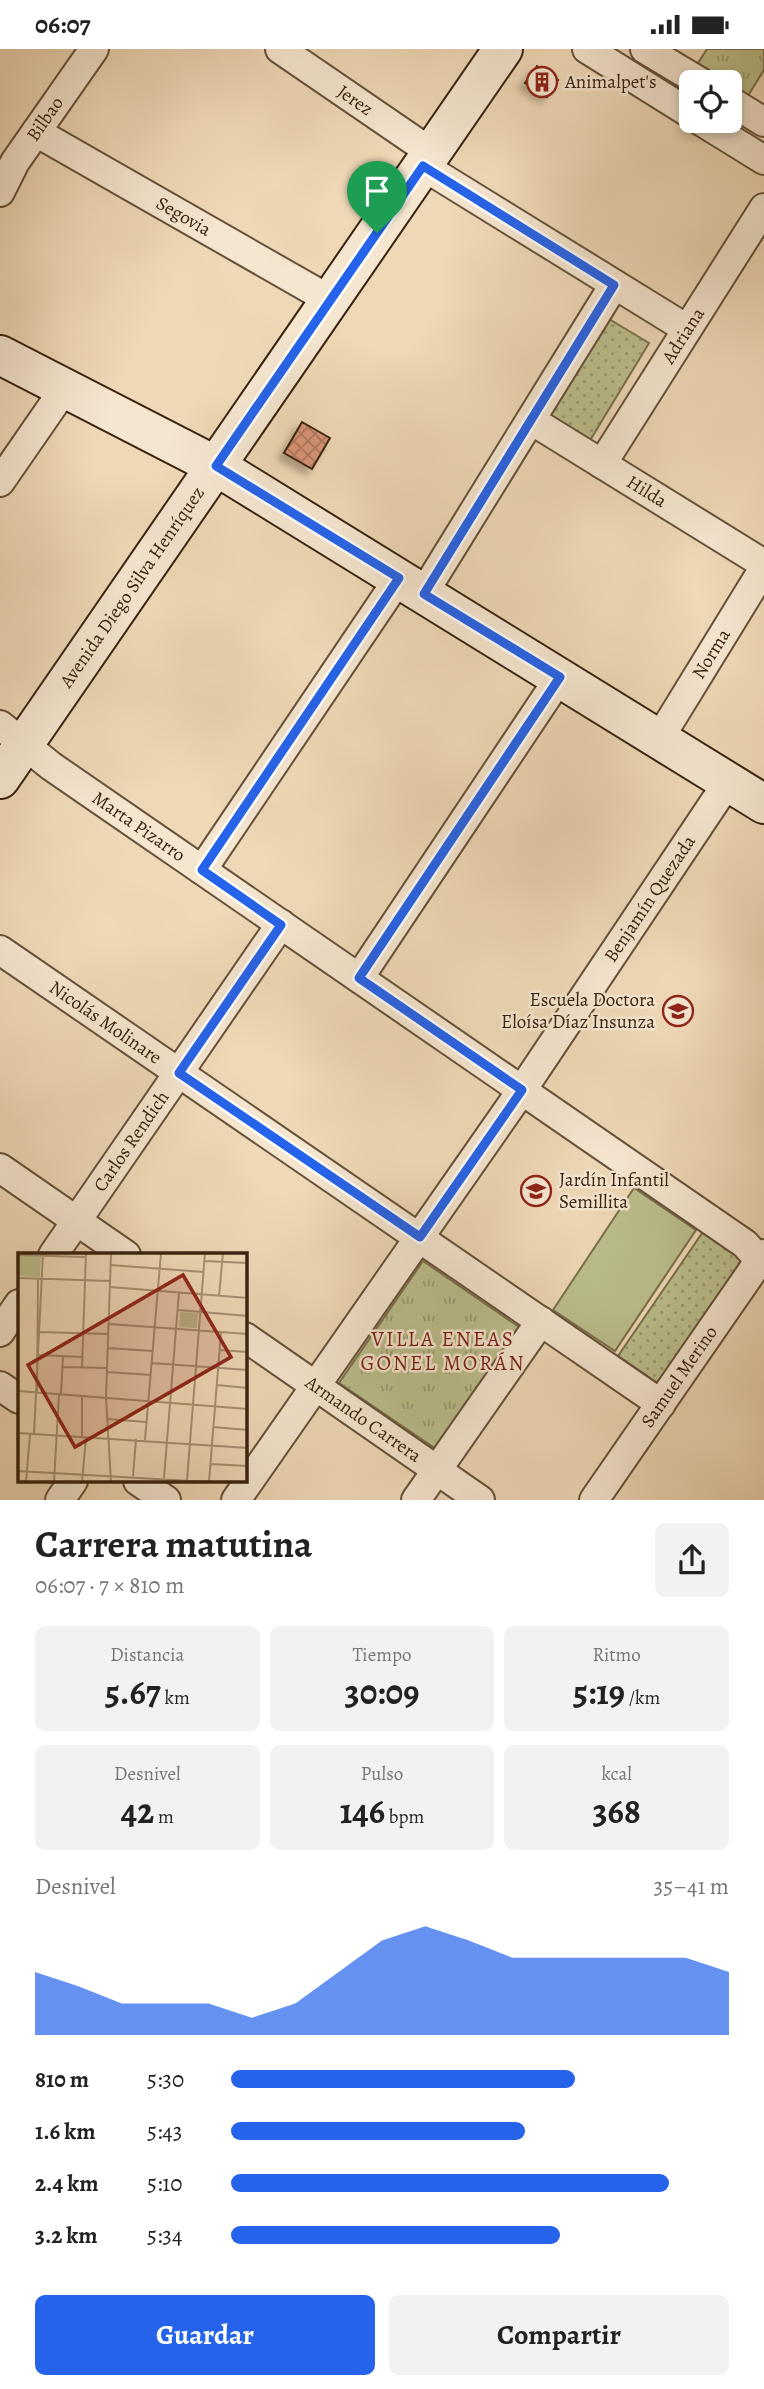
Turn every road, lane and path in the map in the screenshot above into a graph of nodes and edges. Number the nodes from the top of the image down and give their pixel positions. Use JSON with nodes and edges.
{"nodes":[{"id":1,"x":93,"y":49,"type":"edge"},
{"id":2,"x":279,"y":49,"type":"edge"},
{"id":3,"x":503,"y":49,"type":"edge"},
{"id":4,"x":587,"y":49,"type":"edge"},
{"id":5,"x":645,"y":49,"type":"edge"},
{"id":6,"x":680,"y":70,"type":"edge"},
{"id":7,"x":679,"y":85,"type":"edge"},
{"id":8,"x":663,"y":97,"type":"junction"},
{"id":9,"x":679,"y":107,"type":"edge"},
{"id":10,"x":742,"y":108,"type":"edge"},
{"id":11,"x":764,"y":122,"type":"edge"},
{"id":12,"x":36,"y":132,"type":"junction"},
{"id":13,"x":720,"y":133,"type":"edge"},
{"id":14,"x":8,"y":157,"type":"edge"},
{"id":15,"x":428,"y":159,"type":"junction"},
{"id":16,"x":764,"y":160,"type":"edge"},
{"id":17,"x":0,"y":192,"type":"edge"},
{"id":18,"x":764,"y":208,"type":"edge"},
{"id":19,"x":614,"y":285,"type":"junction"},
{"id":20,"x":330,"y":300,"type":"junction"},
{"id":21,"x":687,"y":329,"type":"junction"},
{"id":22,"x":0,"y":355,"type":"edge"},
{"id":23,"x":65,"y":389,"type":"junction"},
{"id":24,"x":531,"y":420,"type":"junction"},
{"id":25,"x":602,"y":464,"type":"junction"},
{"id":26,"x":216,"y":466,"type":"junction"},
{"id":27,"x":0,"y":482,"type":"edge"},
{"id":28,"x":764,"y":566,"type":"edge"},
{"id":29,"x":411,"y":586,"type":"junction"},
{"id":30,"x":560,"y":677,"type":"junction"},
{"id":31,"x":12,"y":735,"type":"edge"},
{"id":32,"x":659,"y":739,"type":"junction"},
{"id":33,"x":0,"y":779,"type":"edge"},
{"id":34,"x":728,"y":782,"type":"junction"},
{"id":35,"x":764,"y":804,"type":"edge"},
{"id":36,"x":202,"y":870,"type":"junction"},
{"id":37,"x":281,"y":925,"type":"junction"},
{"id":38,"x":0,"y":950,"type":"edge"},
{"id":39,"x":359,"y":978,"type":"junction"},
{"id":40,"x":179,"y":1073,"type":"junction"},
{"id":41,"x":522,"y":1090,"type":"junction"},
{"id":42,"x":0,"y":1168,"type":"edge"},
{"id":43,"x":77,"y":1221,"type":"junction"},
{"id":44,"x":420,"y":1237,"type":"junction"},
{"id":45,"x":54,"y":1253,"type":"edge"},
{"id":46,"x":123,"y":1253,"type":"edge"},
{"id":47,"x":763,"y":1259,"type":"edge"},
{"id":48,"x":18,"y":1305,"type":"edge"},
{"id":49,"x":541,"y":1321,"type":"junction"},
{"id":50,"x":0,"y":1332,"type":"edge"},
{"id":51,"x":247,"y":1338,"type":"edge"},
{"id":52,"x":0,"y":1386,"type":"edge"},
{"id":53,"x":316,"y":1386,"type":"junction"},
{"id":54,"x":18,"y":1398,"type":"edge"},
{"id":55,"x":661,"y":1403,"type":"junction"},
{"id":56,"x":437,"y":1470,"type":"junction"},
{"id":57,"x":73,"y":1483,"type":"edge"},
{"id":58,"x":141,"y":1483,"type":"edge"},
{"id":59,"x":60,"y":1500,"type":"edge"},
{"id":60,"x":166,"y":1500,"type":"edge"},
{"id":61,"x":236,"y":1500,"type":"edge"},
{"id":62,"x":416,"y":1500,"type":"edge"},
{"id":63,"x":480,"y":1500,"type":"edge"},
{"id":64,"x":594,"y":1500,"type":"edge"}],
"edges":[{"from":1,"to":12,"type":"street","name":"Bilbao"},
{"from":2,"to":15,"type":"street","name":"Jerez"},
{"from":3,"to":15,"type":"main road","name":"Avenida Diego Silva Henríquez"},
{"from":4,"to":8,"type":"street"},
{"from":5,"to":6,"type":"street"},
{"from":7,"to":8,"type":"street"},
{"from":8,"to":9,"type":"street"},
{"from":10,"to":11,"type":"street"},
{"from":12,"to":14,"type":"street","name":"Bilbao"},
{"from":12,"to":20,"type":"street","name":"Segovia"},
{"from":13,"to":16,"type":"street"},
{"from":14,"to":17,"type":"street","name":"Bilbao"},
{"from":15,"to":19,"type":"street"},
{"from":15,"to":20,"type":"main road","name":"Avenida Diego Silva Henríquez"},
{"from":18,"to":21,"type":"street","name":"Adriana"},
{"from":19,"to":21,"type":"street"},
{"from":19,"to":24,"type":"street"},
{"from":20,"to":26,"type":"main road","name":"Avenida Diego Silva Henríquez"},
{"from":21,"to":25,"type":"street","name":"Adriana"},
{"from":22,"to":23,"type":"main road"},
{"from":23,"to":26,"type":"main road"},
{"from":23,"to":27,"type":"street"},
{"from":24,"to":25,"type":"street","name":"Hilda"},
{"from":24,"to":29,"type":"street"},
{"from":25,"to":28,"type":"street","name":"Hilda"},
{"from":26,"to":29,"type":"main road"},
{"from":26,"to":31,"type":"main road","name":"Avenida Diego Silva Henríquez"},
{"from":28,"to":32,"type":"street","name":"Norma"},
{"from":29,"to":30,"type":"main road"},
{"from":29,"to":36,"type":"street"},
{"from":30,"to":32,"type":"main road"},
{"from":30,"to":39,"type":"street"},
{"from":31,"to":33,"type":"main road","name":"Avenida Diego Silva Henríquez"},
{"from":31,"to":36,"type":"street","name":"Marta Pizarro"},
{"from":32,"to":34,"type":"main road"},
{"from":34,"to":35,"type":"main road"},
{"from":34,"to":41,"type":"street","name":"Benjamín Quezada"},
{"from":36,"to":37,"type":"street","name":"Marta Pizarro"},
{"from":37,"to":39,"type":"street","name":"Marta Pizarro"},
{"from":37,"to":40,"type":"street","name":"Carlos Rendich"},
{"from":38,"to":40,"type":"street","name":"Nicolás Molinare"},
{"from":39,"to":41,"type":"street","name":"Marta Pizarro"},
{"from":40,"to":43,"type":"street","name":"Carlos Rendich"},
{"from":40,"to":44,"type":"street","name":"Nicolás Molinare"},
{"from":41,"to":44,"type":"street","name":"Benjamín Quezada"},
{"from":41,"to":47,"type":"street","name":"Marta Pizarro"},
{"from":42,"to":43,"type":"street"},
{"from":43,"to":45,"type":"street","name":"Carlos Rendich"},
{"from":43,"to":46,"type":"street"},
{"from":44,"to":49,"type":"street","name":"Nicolás Molinare"},
{"from":44,"to":53,"type":"street","name":"Benjamín Quezada"},
{"from":47,"to":55,"type":"street","name":"Samuel Merino"},
{"from":48,"to":50,"type":"street"},
{"from":49,"to":55,"type":"street","name":"Nicolás Molinare"},
{"from":49,"to":56,"type":"street"},
{"from":51,"to":53,"type":"street","name":"Armando Carrera"},
{"from":52,"to":54,"type":"street"},
{"from":53,"to":56,"type":"street","name":"Armando Carrera"},
{"from":53,"to":61,"type":"street","name":"Benjamín Quezada"},
{"from":55,"to":64,"type":"street","name":"Samuel Merino"},
{"from":56,"to":62,"type":"street"},
{"from":56,"to":63,"type":"street","name":"Armando Carrera"},
{"from":57,"to":59,"type":"street"},
{"from":58,"to":60,"type":"street"}]}
